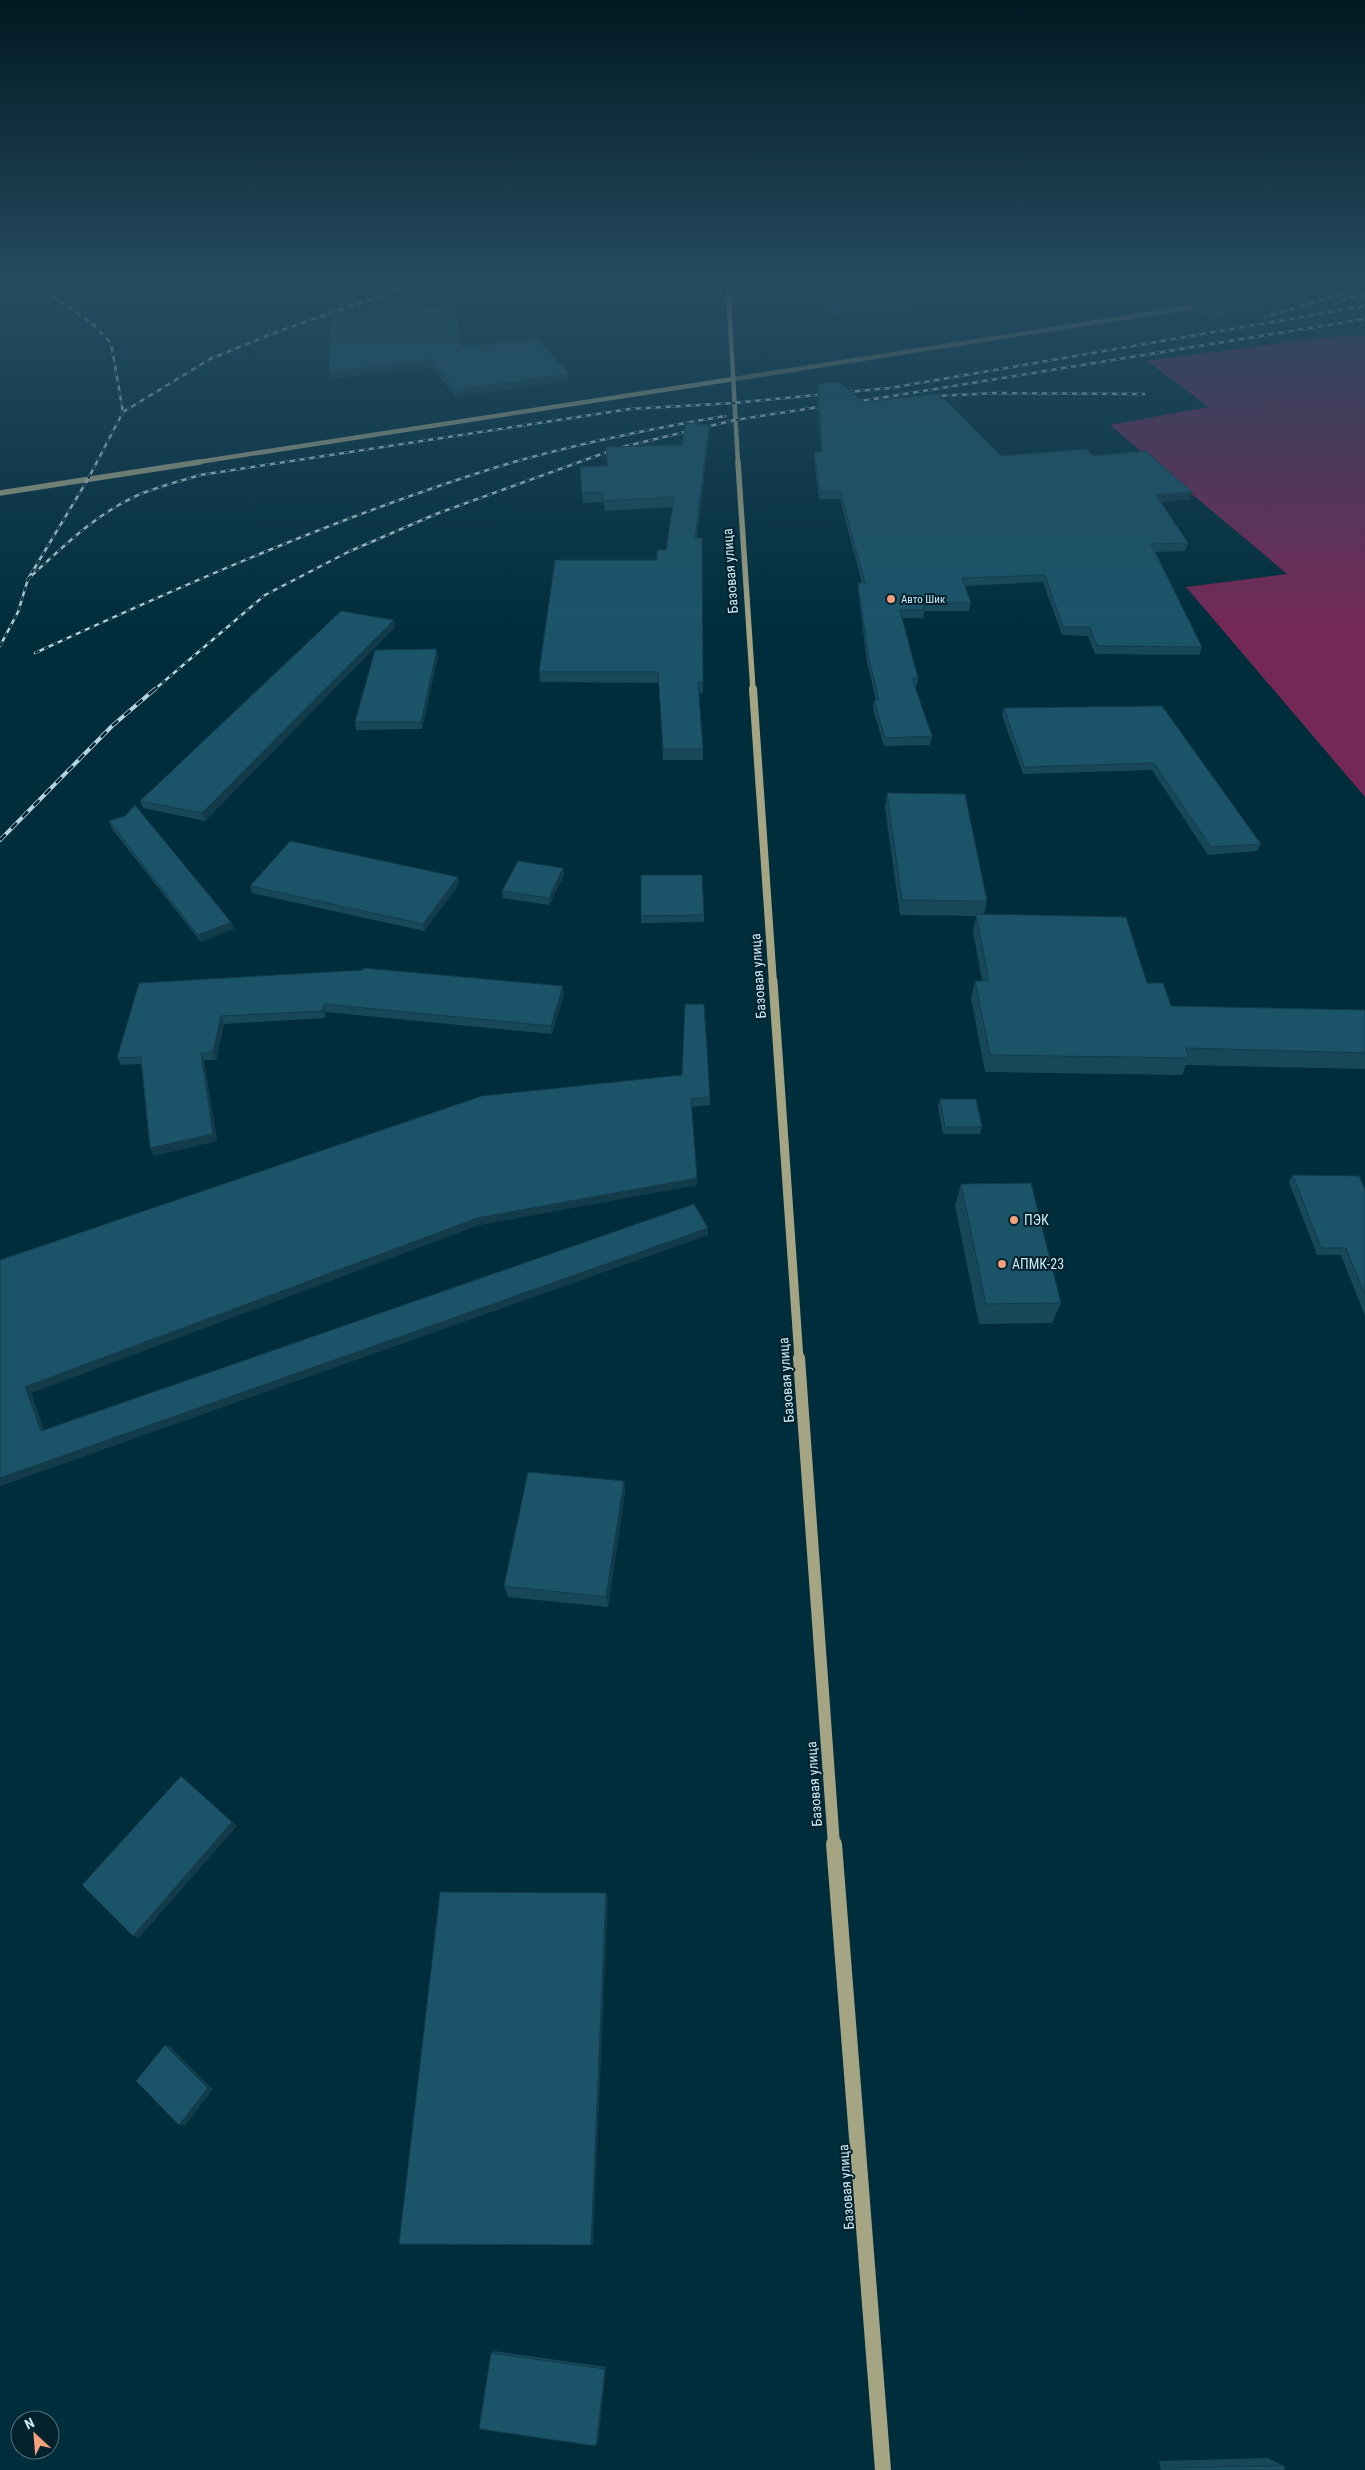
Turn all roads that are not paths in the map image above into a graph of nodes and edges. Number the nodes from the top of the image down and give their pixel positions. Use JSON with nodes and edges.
{"nodes":[{"id":1,"x":589,"y":402,"type":"edge"},
{"id":2,"x":735,"y":402,"type":"edge"},
{"id":3,"x":0,"y":493,"type":"edge"},
{"id":4,"x":884,"y":2470,"type":"edge"}],
"edges":[{"from":1,"to":3,"type":"main road"},
{"from":2,"to":4,"type":"main road","name":"Базовая улица"}]}
